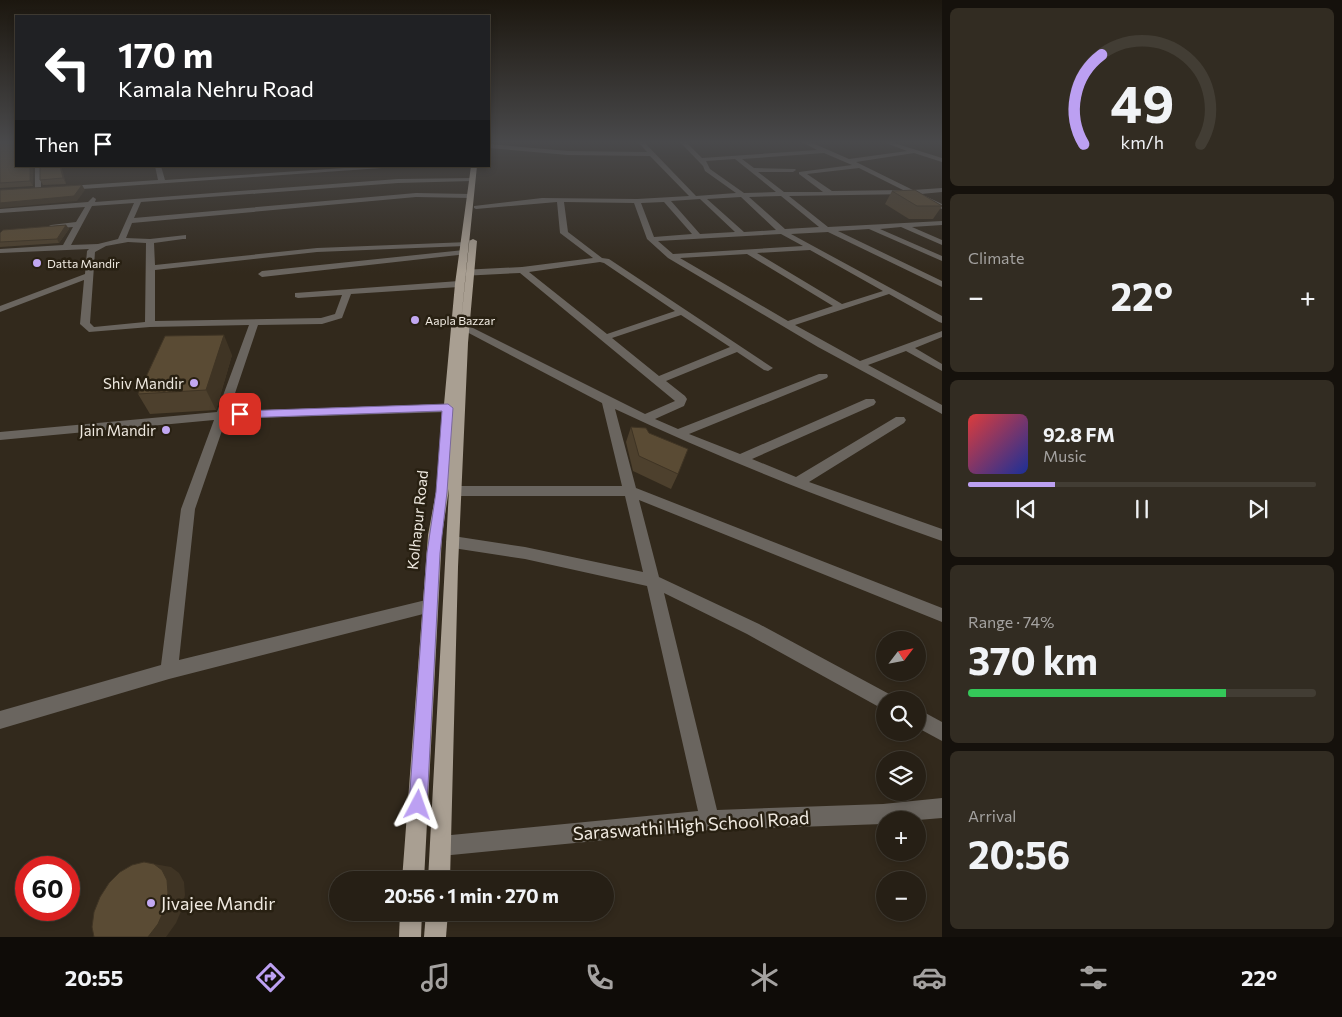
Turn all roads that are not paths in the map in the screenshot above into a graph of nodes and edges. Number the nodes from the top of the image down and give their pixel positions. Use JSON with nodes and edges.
{"nodes":[{"id":1,"x":38,"y":185,"type":"edge"},
{"id":2,"x":120,"y":185,"type":"edge"},
{"id":3,"x":257,"y":185,"type":"edge"},
{"id":4,"x":347,"y":185,"type":"edge"},
{"id":5,"x":473,"y":185,"type":"edge"},
{"id":6,"x":476,"y":185,"type":"edge"},
{"id":7,"x":684,"y":185,"type":"edge"},
{"id":8,"x":728,"y":185,"type":"edge"},
{"id":9,"x":771,"y":185,"type":"edge"},
{"id":10,"x":818,"y":185,"type":"edge"},
{"id":11,"x":900,"y":185,"type":"edge"},
{"id":12,"x":101,"y":186,"type":"junction"},
{"id":13,"x":58,"y":188,"type":"edge"},
{"id":14,"x":48,"y":189,"type":"edge"},
{"id":15,"x":29,"y":190,"type":"edge"},
{"id":16,"x":38,"y":190,"type":"junction"},
{"id":17,"x":942,"y":190,"type":"edge"},
{"id":18,"x":247,"y":192,"type":"junction"},
{"id":19,"x":916,"y":192,"type":"junction"},
{"id":20,"x":783,"y":194,"type":"junction"},
{"id":21,"x":831,"y":194,"type":"junction"},
{"id":22,"x":743,"y":195,"type":"junction"},
{"id":23,"x":697,"y":197,"type":"junction"},
{"id":24,"x":665,"y":198,"type":"junction"},
{"id":25,"x":139,"y":200,"type":"junction"},
{"id":26,"x":560,"y":200,"type":"junction"},
{"id":27,"x":637,"y":200,"type":"junction"},
{"id":28,"x":473,"y":201,"type":"junction"},
{"id":29,"x":90,"y":203,"type":"junction"},
{"id":30,"x":942,"y":207,"type":"edge"},
{"id":31,"x":0,"y":211,"type":"edge"},
{"id":32,"x":218,"y":212,"type":"junction"},
{"id":33,"x":129,"y":222,"type":"junction"},
{"id":34,"x":942,"y":223,"type":"edge"},
{"id":35,"x":78,"y":224,"type":"junction"},
{"id":36,"x":901,"y":225,"type":"junction"},
{"id":37,"x":870,"y":227,"type":"junction"},
{"id":38,"x":39,"y":228,"type":"edge"},
{"id":39,"x":828,"y":230,"type":"junction"},
{"id":40,"x":783,"y":232,"type":"junction"},
{"id":41,"x":742,"y":234,"type":"junction"},
{"id":42,"x":183,"y":237,"type":"dead end"},
{"id":43,"x":698,"y":237,"type":"junction"},
{"id":44,"x":651,"y":239,"type":"junction"},
{"id":45,"x":150,"y":241,"type":"junction"},
{"id":46,"x":120,"y":242,"type":"junction"},
{"id":47,"x":942,"y":242,"type":"edge"},
{"id":48,"x":98,"y":246,"type":"junction"},
{"id":49,"x":66,"y":248,"type":"junction"},
{"id":50,"x":464,"y":248,"type":"junction"},
{"id":51,"x":809,"y":248,"type":"junction"},
{"id":52,"x":0,"y":251,"type":"edge"},
{"id":53,"x":748,"y":252,"type":"junction"},
{"id":54,"x":671,"y":256,"type":"junction"},
{"id":55,"x":600,"y":260,"type":"junction"},
{"id":56,"x":942,"y":260,"type":"edge"},
{"id":57,"x":151,"y":268,"type":"junction"},
{"id":58,"x":522,"y":270,"type":"junction"},
{"id":59,"x":262,"y":274,"type":"dead end"},
{"id":60,"x":89,"y":275,"type":"junction"},
{"id":61,"x":464,"y":276,"type":"junction"},
{"id":62,"x":942,"y":284,"type":"edge"},
{"id":63,"x":347,"y":292,"type":"junction"},
{"id":64,"x":888,"y":292,"type":"junction"},
{"id":65,"x":298,"y":295,"type":"dead end"},
{"id":66,"x":3,"y":305,"type":"edge"},
{"id":67,"x":839,"y":306,"type":"junction"},
{"id":68,"x":681,"y":312,"type":"junction"},
{"id":69,"x":0,"y":315,"type":"edge"},
{"id":70,"x":942,"y":320,"type":"edge"},
{"id":71,"x":255,"y":321,"type":"junction"},
{"id":72,"x":150,"y":324,"type":"junction"},
{"id":73,"x":788,"y":324,"type":"junction"},
{"id":74,"x":466,"y":328,"type":"junction"},
{"id":75,"x":942,"y":334,"type":"edge"},
{"id":76,"x":604,"y":338,"type":"junction"},
{"id":77,"x":907,"y":347,"type":"junction"},
{"id":78,"x":737,"y":348,"type":"junction"},
{"id":79,"x":859,"y":365,"type":"junction"},
{"id":80,"x":768,"y":368,"type":"dead end"},
{"id":81,"x":942,"y":368,"type":"edge"},
{"id":82,"x":823,"y":376,"type":"dead end"},
{"id":83,"x":659,"y":380,"type":"junction"},
{"id":84,"x":606,"y":401,"type":"junction"},
{"id":85,"x":870,"y":402,"type":"dead end"},
{"id":86,"x":448,"y":408,"type":"junction"},
{"id":87,"x":942,"y":410,"type":"edge"},
{"id":88,"x":222,"y":415,"type":"junction"},
{"id":89,"x":644,"y":419,"type":"junction"},
{"id":90,"x":900,"y":420,"type":"dead end"},
{"id":91,"x":678,"y":434,"type":"junction"},
{"id":92,"x":0,"y":436,"type":"edge"},
{"id":93,"x":741,"y":459,"type":"junction"},
{"id":94,"x":797,"y":483,"type":"junction"},
{"id":95,"x":456,"y":491,"type":"junction"},
{"id":96,"x":630,"y":491,"type":"junction"},
{"id":97,"x":942,"y":535,"type":"edge"},
{"id":98,"x":453,"y":542,"type":"junction"},
{"id":99,"x":654,"y":581,"type":"junction"},
{"id":100,"x":430,"y":606,"type":"junction"},
{"id":101,"x":942,"y":615,"type":"edge"},
{"id":102,"x":169,"y":671,"type":"junction"},
{"id":103,"x":876,"y":696,"type":"edge"},
{"id":104,"x":0,"y":720,"type":"edge"},
{"id":105,"x":926,"y":723,"type":"edge"},
{"id":106,"x":942,"y":732,"type":"edge"},
{"id":107,"x":942,"y":808,"type":"edge"},
{"id":108,"x":710,"y":820,"type":"junction"},
{"id":109,"x":441,"y":846,"type":"junction"},
{"id":110,"x":414,"y":871,"type":"edge"},
{"id":111,"x":440,"y":871,"type":"edge"},
{"id":112,"x":411,"y":921,"type":"edge"},
{"id":113,"x":436,"y":921,"type":"edge"},
{"id":114,"x":410,"y":937,"type":"edge"},
{"id":115,"x":435,"y":937,"type":"edge"}],
"edges":[{"from":1,"to":16,"type":"street"},
{"from":2,"to":12,"type":"street"},
{"from":3,"to":18,"type":"street"},
{"from":4,"to":18,"type":"street"},
{"from":5,"to":28,"type":"main road","name":"Kolhapur Road"},
{"from":6,"to":28,"type":"main road","name":"Kolhapur Road"},
{"from":7,"to":23,"type":"street"},
{"from":8,"to":22,"type":"street"},
{"from":9,"to":20,"type":"street"},
{"from":10,"to":21,"type":"street"},
{"from":11,"to":19,"type":"street"},
{"from":12,"to":13,"type":"street"},
{"from":12,"to":29,"type":"street"},
{"from":14,"to":16,"type":"street"},
{"from":15,"to":16,"type":"street"},
{"from":17,"to":19,"type":"street"},
{"from":18,"to":25,"type":"street"},
{"from":18,"to":32,"type":"street"},
{"from":19,"to":21,"type":"street"},
{"from":19,"to":30,"type":"street"},
{"from":20,"to":21,"type":"street"},
{"from":20,"to":22,"type":"street"},
{"from":20,"to":39,"type":"street"},
{"from":22,"to":23,"type":"street"},
{"from":22,"to":40,"type":"street"},
{"from":23,"to":24,"type":"street"},
{"from":23,"to":41,"type":"street"},
{"from":24,"to":27,"type":"street"},
{"from":24,"to":43,"type":"street"},
{"from":25,"to":29,"type":"street"},
{"from":25,"to":33,"type":"street"},
{"from":26,"to":27,"type":"street"},
{"from":26,"to":28,"type":"street"},
{"from":26,"to":55,"type":"street"},
{"from":27,"to":44,"type":"street"},
{"from":28,"to":32,"type":"street"},
{"from":28,"to":50,"type":"main road","name":"Kolhapur Road"},
{"from":28,"to":61,"type":"main road","name":"Kolhapur Road"},
{"from":29,"to":31,"type":"street"},
{"from":29,"to":35,"type":"street"},
{"from":32,"to":33,"type":"street"},
{"from":33,"to":46,"type":"street"},
{"from":34,"to":36,"type":"street"},
{"from":35,"to":38,"type":"street"},
{"from":35,"to":49,"type":"street"},
{"from":36,"to":37,"type":"street"},
{"from":36,"to":47,"type":"street"},
{"from":37,"to":39,"type":"street"},
{"from":37,"to":56,"type":"street"},
{"from":39,"to":40,"type":"street"},
{"from":39,"to":62,"type":"street"},
{"from":40,"to":41,"type":"street"},
{"from":40,"to":51,"type":"street"},
{"from":41,"to":43,"type":"street"},
{"from":42,"to":45,"type":"street"},
{"from":43,"to":44,"type":"street"},
{"from":44,"to":54,"type":"street"},
{"from":45,"to":46,"type":"street"},
{"from":45,"to":57,"type":"street"},
{"from":46,"to":48,"type":"street"},
{"from":48,"to":49,"type":"street"},
{"from":48,"to":60,"type":"street"},
{"from":49,"to":52,"type":"street"},
{"from":50,"to":57,"type":"street"},
{"from":50,"to":59,"type":"street"},
{"from":50,"to":61,"type":"main road","name":"Kolhapur Road"},
{"from":51,"to":53,"type":"street"},
{"from":51,"to":64,"type":"street"},
{"from":53,"to":54,"type":"street"},
{"from":53,"to":67,"type":"street"},
{"from":54,"to":73,"type":"street"},
{"from":55,"to":58,"type":"street"},
{"from":55,"to":68,"type":"street"},
{"from":57,"to":72,"type":"street"},
{"from":58,"to":61,"type":"street"},
{"from":58,"to":76,"type":"street"},
{"from":60,"to":66,"type":"street"},
{"from":60,"to":72,"type":"street"},
{"from":61,"to":63,"type":"street"},
{"from":61,"to":74,"type":"main road","name":"Kolhapur Road"},
{"from":61,"to":86,"type":"main road","name":"Kolhapur Road"},
{"from":63,"to":65,"type":"street"},
{"from":63,"to":71,"type":"street"},
{"from":64,"to":67,"type":"street"},
{"from":64,"to":70,"type":"street"},
{"from":66,"to":69,"type":"street"},
{"from":67,"to":73,"type":"street"},
{"from":68,"to":76,"type":"street"},
{"from":68,"to":78,"type":"street"},
{"from":71,"to":72,"type":"street"},
{"from":71,"to":88,"type":"street"},
{"from":73,"to":79,"type":"street"},
{"from":74,"to":84,"type":"street"},
{"from":74,"to":95,"type":"main road","name":"Kolhapur Road"},
{"from":75,"to":77,"type":"street"},
{"from":76,"to":83,"type":"street"},
{"from":77,"to":79,"type":"street"},
{"from":77,"to":81,"type":"street"},
{"from":78,"to":80,"type":"street"},
{"from":78,"to":83,"type":"street"},
{"from":79,"to":87,"type":"street"},
{"from":82,"to":91,"type":"street"},
{"from":83,"to":89,"type":"street"},
{"from":84,"to":89,"type":"street"},
{"from":84,"to":96,"type":"street"},
{"from":85,"to":93,"type":"street"},
{"from":86,"to":88,"type":"street"},
{"from":86,"to":100,"type":"main road","name":"Kolhapur Road"},
{"from":88,"to":92,"type":"street"},
{"from":88,"to":102,"type":"street"},
{"from":89,"to":91,"type":"street"},
{"from":90,"to":94,"type":"street"},
{"from":91,"to":93,"type":"street"},
{"from":93,"to":94,"type":"street"},
{"from":94,"to":97,"type":"street"},
{"from":95,"to":96,"type":"street"},
{"from":95,"to":98,"type":"main road","name":"Kolhapur Road"},
{"from":96,"to":99,"type":"street"},
{"from":96,"to":101,"type":"street"},
{"from":98,"to":99,"type":"street"},
{"from":98,"to":109,"type":"main road","name":"Kolhapur Road"},
{"from":99,"to":103,"type":"street"},
{"from":99,"to":108,"type":"street"},
{"from":100,"to":102,"type":"street"},
{"from":100,"to":110,"type":"main road","name":"Kolhapur Road"},
{"from":102,"to":104,"type":"street"},
{"from":105,"to":106,"type":"street"},
{"from":107,"to":108,"type":"street","name":"Saraswathi High School Road"},
{"from":108,"to":109,"type":"street","name":"Saraswathi High School Road"},
{"from":109,"to":111,"type":"main road","name":"Kolhapur Road"},
{"from":112,"to":114,"type":"main road"},
{"from":113,"to":115,"type":"main road"}]}
